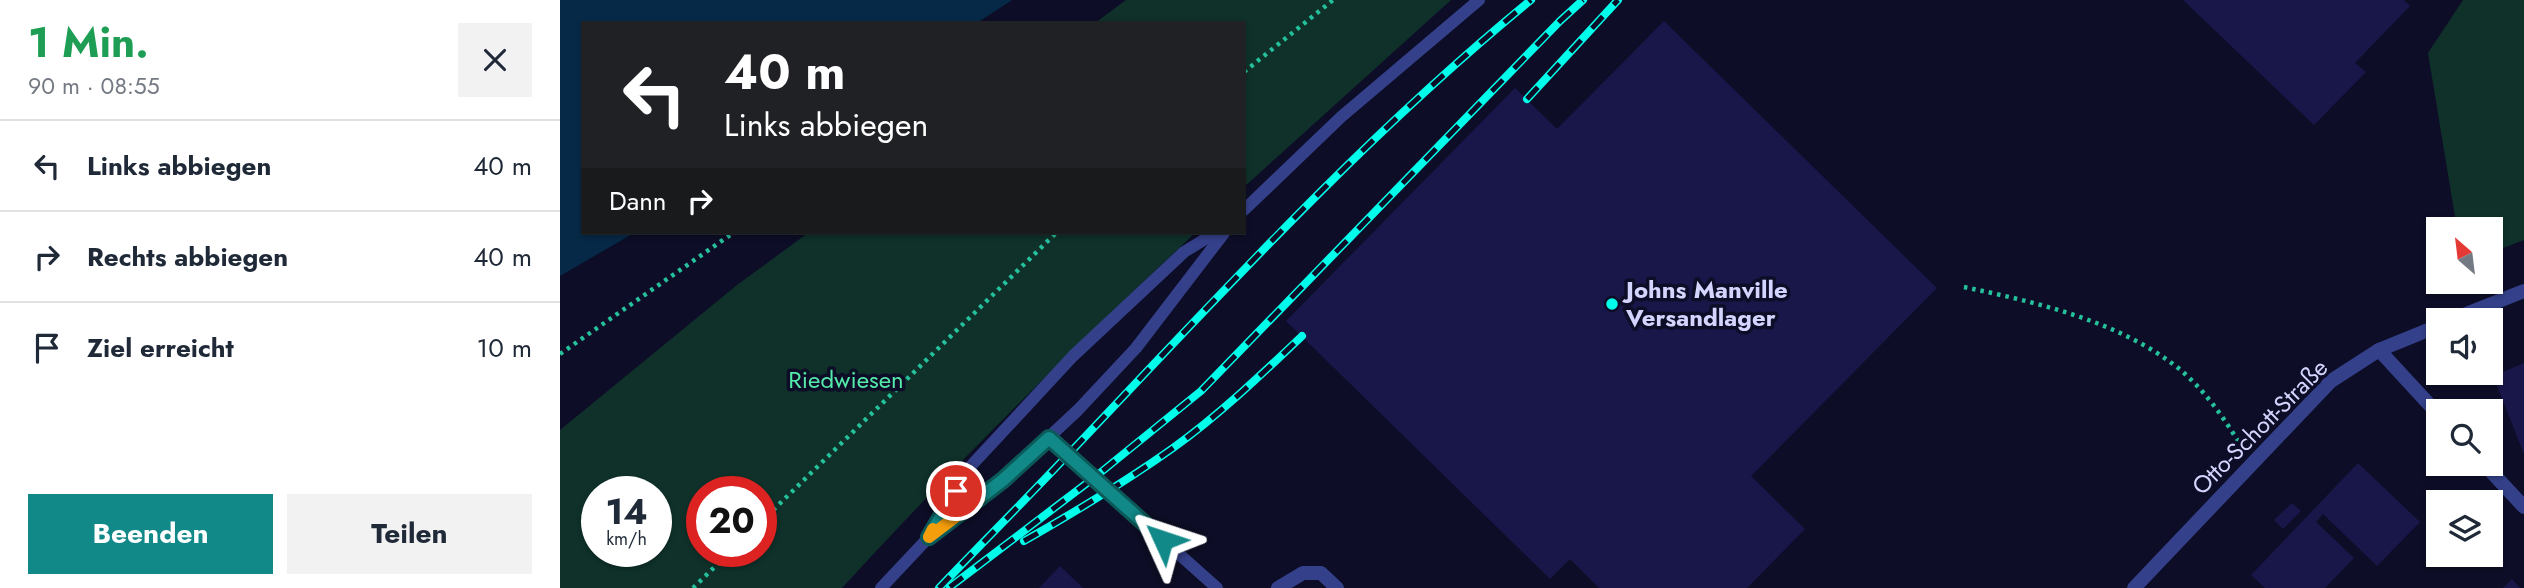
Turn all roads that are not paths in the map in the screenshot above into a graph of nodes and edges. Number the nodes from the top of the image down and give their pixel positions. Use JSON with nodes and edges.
{"nodes":[{"id":1,"x":1479,"y":0,"type":"edge"},
{"id":2,"x":1246,"y":208,"type":"edge"},
{"id":3,"x":1212,"y":235,"type":"edge"},
{"id":4,"x":1222,"y":235,"type":"edge"},
{"id":5,"x":2524,"y":291,"type":"edge"},
{"id":6,"x":2481,"y":308,"type":"edge"},
{"id":7,"x":2426,"y":331,"type":"edge"},
{"id":8,"x":2379,"y":350,"type":"junction"},
{"id":9,"x":2426,"y":401,"type":"edge"},
{"id":10,"x":1049,"y":438,"type":"junction"},
{"id":11,"x":2495,"y":476,"type":"edge"},
{"id":12,"x":2524,"y":507,"type":"edge"},
{"id":13,"x":929,"y":537,"type":"junction"},
{"id":14,"x":881,"y":588,"type":"edge"},
{"id":15,"x":1217,"y":588,"type":"edge"},
{"id":16,"x":1278,"y":588,"type":"edge"},
{"id":17,"x":1337,"y":588,"type":"edge"},
{"id":18,"x":2134,"y":588,"type":"edge"}],
"edges":[{"from":1,"to":2,"type":"lane"},
{"from":3,"to":13,"type":"lane"},
{"from":4,"to":10,"type":"lane"},
{"from":5,"to":6,"type":"street"},
{"from":7,"to":8,"type":"street","name":"Otto-Schott-Straße"},
{"from":8,"to":9,"type":"street"},
{"from":8,"to":18,"type":"street","name":"Otto-Schott-Straße"},
{"from":10,"to":13,"type":"lane"},
{"from":10,"to":15,"type":"lane"},
{"from":11,"to":12,"type":"street"},
{"from":13,"to":14,"type":"lane"},
{"from":16,"to":17,"type":"street"}]}
